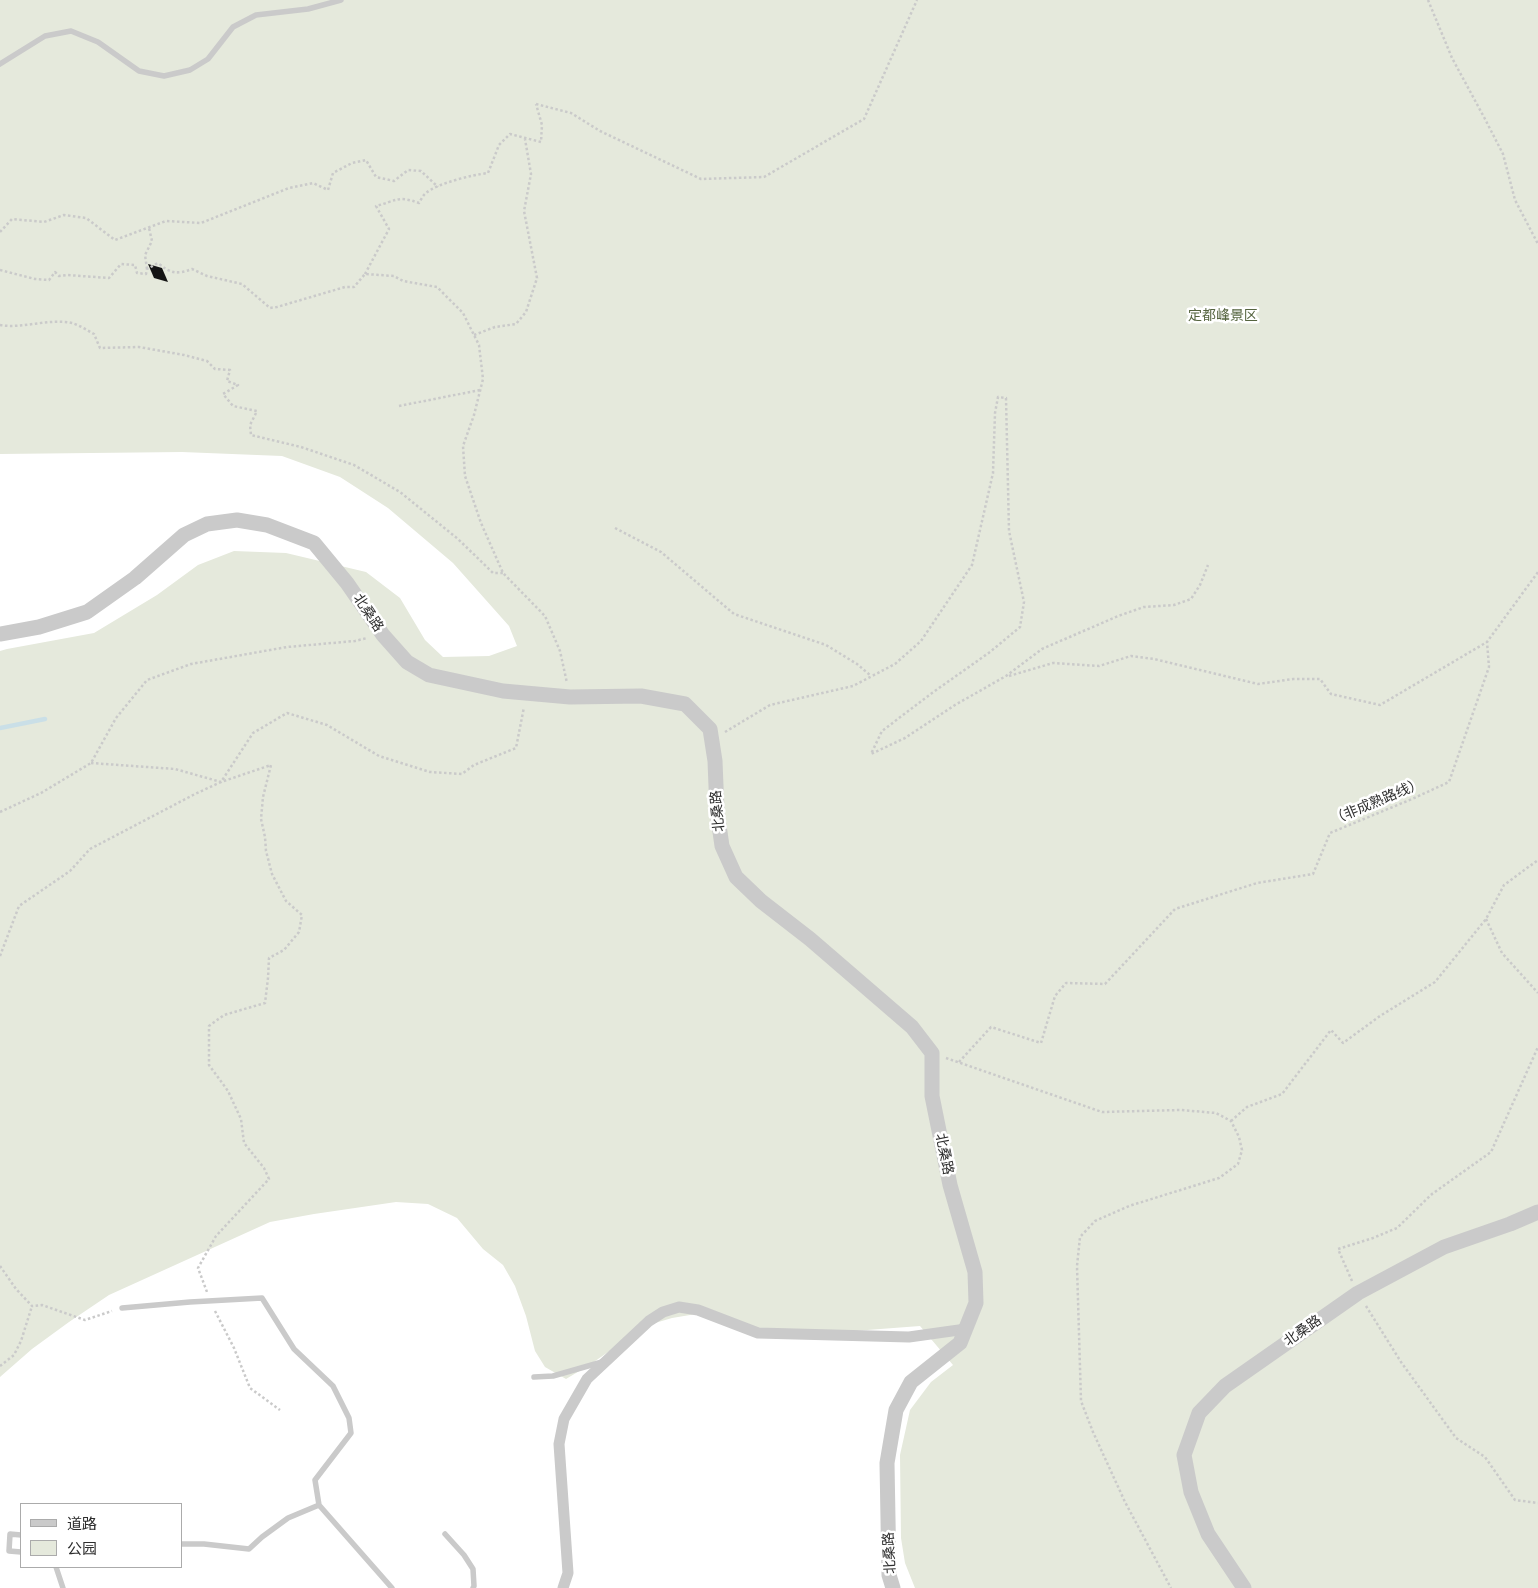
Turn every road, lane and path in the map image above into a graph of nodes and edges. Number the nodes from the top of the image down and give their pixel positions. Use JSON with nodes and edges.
{"nodes":[{"id":1,"x":341,"y":0,"type":"edge"},
{"id":2,"x":917,"y":0,"type":"edge"},
{"id":3,"x":1428,"y":0,"type":"edge"},
{"id":4,"x":0,"y":64,"type":"edge"},
{"id":5,"x":525,"y":139,"type":"junction"},
{"id":6,"x":438,"y":187,"type":"junction"},
{"id":7,"x":149,"y":227,"type":"junction"},
{"id":8,"x":0,"y":232,"type":"edge"},
{"id":9,"x":1538,"y":244,"type":"edge"},
{"id":10,"x":147,"y":269,"type":"junction"},
{"id":11,"x":0,"y":270,"type":"edge"},
{"id":12,"x":365,"y":274,"type":"junction"},
{"id":13,"x":0,"y":325,"type":"edge"},
{"id":14,"x":474,"y":335,"type":"junction"},
{"id":15,"x":480,"y":390,"type":"junction"},
{"id":16,"x":399,"y":406,"type":"dead end"},
{"id":17,"x":615,"y":528,"type":"dead end"},
{"id":18,"x":1208,"y":565,"type":"dead end"},
{"id":19,"x":1538,"y":572,"type":"edge"},
{"id":20,"x":503,"y":574,"type":"junction"},
{"id":21,"x":0,"y":634,"type":"edge"},
{"id":22,"x":383,"y":635,"type":"junction"},
{"id":23,"x":1487,"y":642,"type":"junction"},
{"id":24,"x":871,"y":676,"type":"junction"},
{"id":25,"x":1006,"y":676,"type":"junction"},
{"id":26,"x":527,"y":693,"type":"junction"},
{"id":27,"x":570,"y":697,"type":"junction"},
{"id":28,"x":710,"y":729,"type":"junction"},
{"id":29,"x":91,"y":763,"type":"junction"},
{"id":30,"x":221,"y":782,"type":"junction"},
{"id":31,"x":0,"y":812,"type":"edge"},
{"id":32,"x":1538,"y":860,"type":"edge"},
{"id":33,"x":1486,"y":919,"type":"junction"},
{"id":34,"x":0,"y":956,"type":"edge"},
{"id":35,"x":1538,"y":993,"type":"edge"},
{"id":36,"x":1538,"y":1047,"type":"edge"},
{"id":37,"x":932,"y":1053,"type":"junction"},
{"id":38,"x":959,"y":1062,"type":"junction"},
{"id":39,"x":1231,"y":1121,"type":"junction"},
{"id":40,"x":1538,"y":1212,"type":"edge"},
{"id":41,"x":0,"y":1266,"type":"edge"},
{"id":42,"x":1358,"y":1293,"type":"junction"},
{"id":43,"x":210,"y":1300,"type":"junction"},
{"id":44,"x":32,"y":1306,"type":"junction"},
{"id":45,"x":122,"y":1308,"type":"joint"},
{"id":46,"x":966,"y":1329,"type":"junction"},
{"id":47,"x":608,"y":1360,"type":"junction"},
{"id":48,"x":0,"y":1366,"type":"edge"},
{"id":49,"x":534,"y":1377,"type":"dead end"},
{"id":50,"x":280,"y":1410,"type":"dead end"},
{"id":51,"x":1538,"y":1503,"type":"edge"},
{"id":52,"x":319,"y":1506,"type":"junction"},
{"id":53,"x":444,"y":1534,"type":"dead end"},
{"id":54,"x":20,"y":1535,"type":"edge"},
{"id":55,"x":182,"y":1544,"type":"edge"},
{"id":56,"x":20,"y":1552,"type":"edge"},
{"id":57,"x":56,"y":1568,"type":"edge"},
{"id":58,"x":63,"y":1588,"type":"edge"},
{"id":59,"x":392,"y":1588,"type":"edge"},
{"id":60,"x":473,"y":1588,"type":"edge"},
{"id":61,"x":563,"y":1588,"type":"edge"},
{"id":62,"x":893,"y":1588,"type":"edge"},
{"id":63,"x":1171,"y":1588,"type":"edge"},
{"id":64,"x":1244,"y":1588,"type":"edge"}],
"edges":[{"from":1,"to":4,"type":"lane"},
{"from":2,"to":5,"type":"path"},
{"from":3,"to":9,"type":"path"},
{"from":5,"to":6,"type":"path"},
{"from":5,"to":14,"type":"path"},
{"from":6,"to":7,"type":"path"},
{"from":6,"to":12,"type":"path"},
{"from":7,"to":8,"type":"path"},
{"from":7,"to":10,"type":"path"},
{"from":10,"to":11,"type":"path"},
{"from":10,"to":12,"type":"path"},
{"from":12,"to":14,"type":"path"},
{"from":13,"to":20,"type":"path"},
{"from":14,"to":15,"type":"path"},
{"from":15,"to":16,"type":"path"},
{"from":15,"to":20,"type":"path"},
{"from":17,"to":24,"type":"path"},
{"from":18,"to":25,"type":"path"},
{"from":19,"to":23,"type":"path"},
{"from":20,"to":27,"type":"path"},
{"from":21,"to":22,"type":"street","name":"北桑路"},
{"from":22,"to":26,"type":"street","name":"北桑路"},
{"from":22,"to":29,"type":"path"},
{"from":23,"to":25,"type":"path"},
{"from":23,"to":38,"type":"path","name":"（非成熟路线）"},
{"from":24,"to":25,"type":"path"},
{"from":24,"to":28,"type":"path"},
{"from":26,"to":27,"type":"street","name":"北桑路"},
{"from":26,"to":30,"type":"path"},
{"from":27,"to":28,"type":"street","name":"北桑路"},
{"from":28,"to":37,"type":"street","name":"北桑路"},
{"from":29,"to":30,"type":"path"},
{"from":29,"to":31,"type":"path"},
{"from":30,"to":34,"type":"path"},
{"from":30,"to":43,"type":"path"},
{"from":32,"to":33,"type":"path"},
{"from":33,"to":35,"type":"path"},
{"from":33,"to":39,"type":"path"},
{"from":36,"to":42,"type":"path"},
{"from":37,"to":38,"type":"path"},
{"from":37,"to":46,"type":"street","name":"北桑路"},
{"from":38,"to":39,"type":"path"},
{"from":39,"to":63,"type":"path"},
{"from":40,"to":42,"type":"street","name":"北桑路"},
{"from":41,"to":44,"type":"path"},
{"from":42,"to":51,"type":"path"},
{"from":42,"to":64,"type":"street","name":"北桑路"},
{"from":43,"to":45,"type":"lane"},
{"from":43,"to":50,"type":"path"},
{"from":43,"to":52,"type":"lane"},
{"from":44,"to":45,"type":"path"},
{"from":44,"to":48,"type":"path"},
{"from":46,"to":47,"type":"street"},
{"from":46,"to":62,"type":"street","name":"北桑路"},
{"from":47,"to":49,"type":"lane"},
{"from":47,"to":61,"type":"street"},
{"from":52,"to":55,"type":"lane"},
{"from":52,"to":59,"type":"lane"},
{"from":53,"to":60,"type":"lane"},
{"from":54,"to":56,"type":"lane"},
{"from":57,"to":58,"type":"lane"}]}
